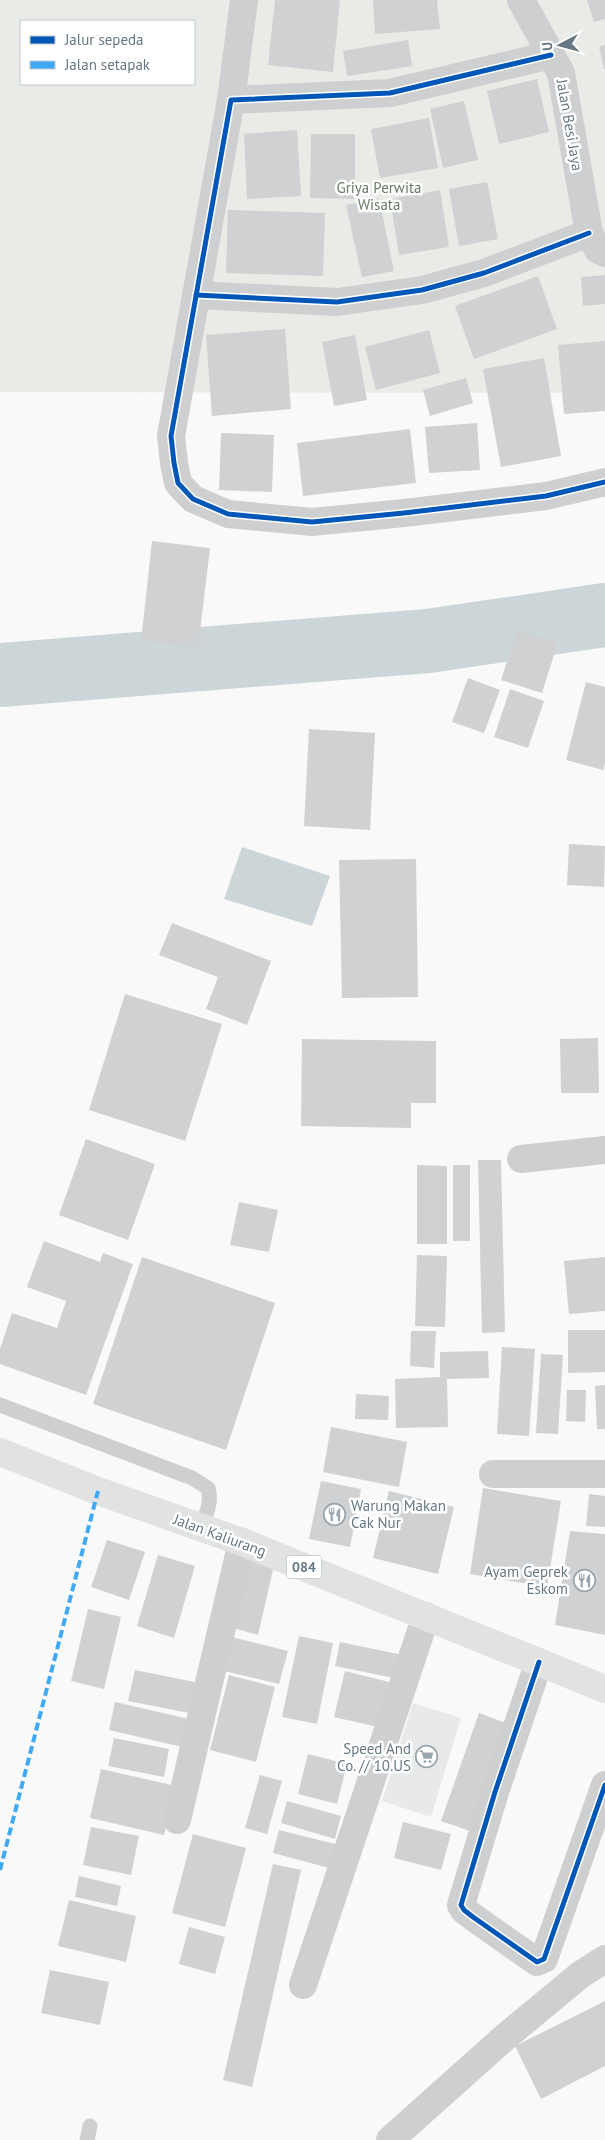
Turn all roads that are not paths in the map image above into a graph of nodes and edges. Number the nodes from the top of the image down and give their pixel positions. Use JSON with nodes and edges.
{"nodes":[{"id":1,"x":244,"y":0,"type":"edge"},
{"id":2,"x":521,"y":0,"type":"edge"},
{"id":3,"x":551,"y":54,"type":"junction"},
{"id":4,"x":231,"y":100,"type":"junction"},
{"id":5,"x":597,"y":243,"type":"edge"},
{"id":6,"x":196,"y":295,"type":"junction"},
{"id":7,"x":605,"y":482,"type":"edge"},
{"id":8,"x":605,"y":1150,"type":"edge"},
{"id":9,"x":521,"y":1159,"type":"dead end"},
{"id":10,"x":0,"y":1405,"type":"edge"},
{"id":11,"x":0,"y":1452,"type":"edge"},
{"id":12,"x":493,"y":1474,"type":"dead end"},
{"id":13,"x":605,"y":1474,"type":"edge"},
{"id":14,"x":200,"y":1527,"type":"junction"},
{"id":15,"x":242,"y":1542,"type":"junction"},
{"id":16,"x":426,"y":1616,"type":"junction"},
{"id":17,"x":539,"y":1662,"type":"junction"},
{"id":18,"x":605,"y":1689,"type":"edge"},
{"id":19,"x":605,"y":1785,"type":"edge"},
{"id":20,"x":177,"y":1820,"type":"dead end"},
{"id":21,"x":605,"y":1959,"type":"edge"},
{"id":22,"x":303,"y":1985,"type":"dead end"},
{"id":23,"x":390,"y":2140,"type":"edge"}],
"edges":[{"from":1,"to":4,"type":"street"},
{"from":2,"to":3,"type":"street","name":"Jalan Besi Jaya"},
{"from":3,"to":4,"type":"street"},
{"from":3,"to":5,"type":"street","name":"Jalan Besi Jaya"},
{"from":4,"to":6,"type":"street"},
{"from":5,"to":6,"type":"street"},
{"from":6,"to":7,"type":"street"},
{"from":8,"to":9,"type":"street"},
{"from":10,"to":14,"type":"lane"},
{"from":11,"to":14,"type":"main road","name":"Jalan Kaliurang","number":"084"},
{"from":12,"to":13,"type":"street"},
{"from":14,"to":15,"type":"main road","name":"Jalan Kaliurang","number":"084"},
{"from":15,"to":16,"type":"main road","name":"Jalan Kaliurang","number":"084"},
{"from":15,"to":20,"type":"street"},
{"from":16,"to":17,"type":"main road","name":"Jalan Kaliurang","number":"084"},
{"from":16,"to":22,"type":"street"},
{"from":17,"to":18,"type":"main road","name":"Jalan Kaliurang","number":"084"},
{"from":17,"to":19,"type":"street"},
{"from":21,"to":23,"type":"street"}]}
